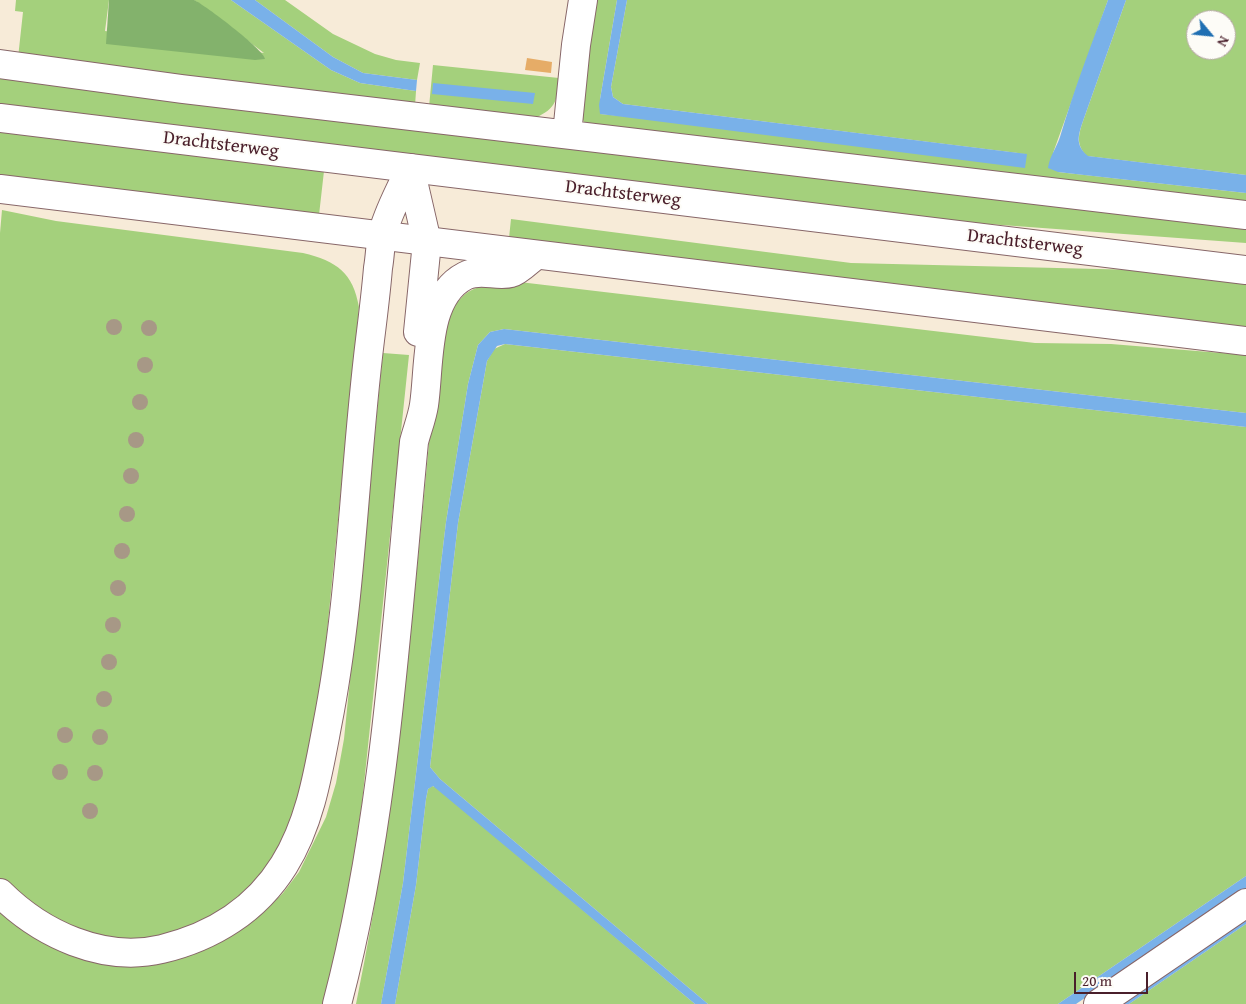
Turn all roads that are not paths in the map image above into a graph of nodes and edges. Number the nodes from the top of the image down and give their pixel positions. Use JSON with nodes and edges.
{"nodes":[{"id":1,"x":583,"y":0,"type":"edge"},
{"id":2,"x":0,"y":64,"type":"edge"},
{"id":3,"x":0,"y":118,"type":"edge"},
{"id":4,"x":567,"y":134,"type":"junction"},
{"id":5,"x":410,"y":168,"type":"junction"},
{"id":6,"x":0,"y":189,"type":"edge"},
{"id":7,"x":1246,"y":215,"type":"edge"},
{"id":8,"x":382,"y":236,"type":"junction"},
{"id":9,"x":427,"y":242,"type":"junction"},
{"id":10,"x":536,"y":255,"type":"junction"},
{"id":11,"x":1246,"y":270,"type":"edge"},
{"id":12,"x":1246,"y":341,"type":"edge"},
{"id":13,"x":414,"y":442,"type":"junction"},
{"id":14,"x":0,"y":893,"type":"edge"},
{"id":15,"x":1246,"y":903,"type":"edge"},
{"id":16,"x":337,"y":1004,"type":"edge"},
{"id":17,"x":1098,"y":1004,"type":"edge"}],
"edges":[{"from":1,"to":4,"type":"main road"},
{"from":2,"to":4,"type":"main road"},
{"from":3,"to":5,"type":"main road","name":"Drachtsterweg"},
{"from":4,"to":7,"type":"main road"},
{"from":5,"to":8,"type":"main road"},
{"from":5,"to":9,"type":"main road"},
{"from":5,"to":11,"type":"main road","name":"Drachtsterweg"},
{"from":6,"to":8,"type":"main road"},
{"from":8,"to":9,"type":"main road"},
{"from":8,"to":14,"type":"main road"},
{"from":9,"to":10,"type":"main road"},
{"from":9,"to":13,"type":"main road"},
{"from":10,"to":12,"type":"main road"},
{"from":10,"to":13,"type":"main road"},
{"from":13,"to":16,"type":"main road"},
{"from":15,"to":17,"type":"main road"}]}
